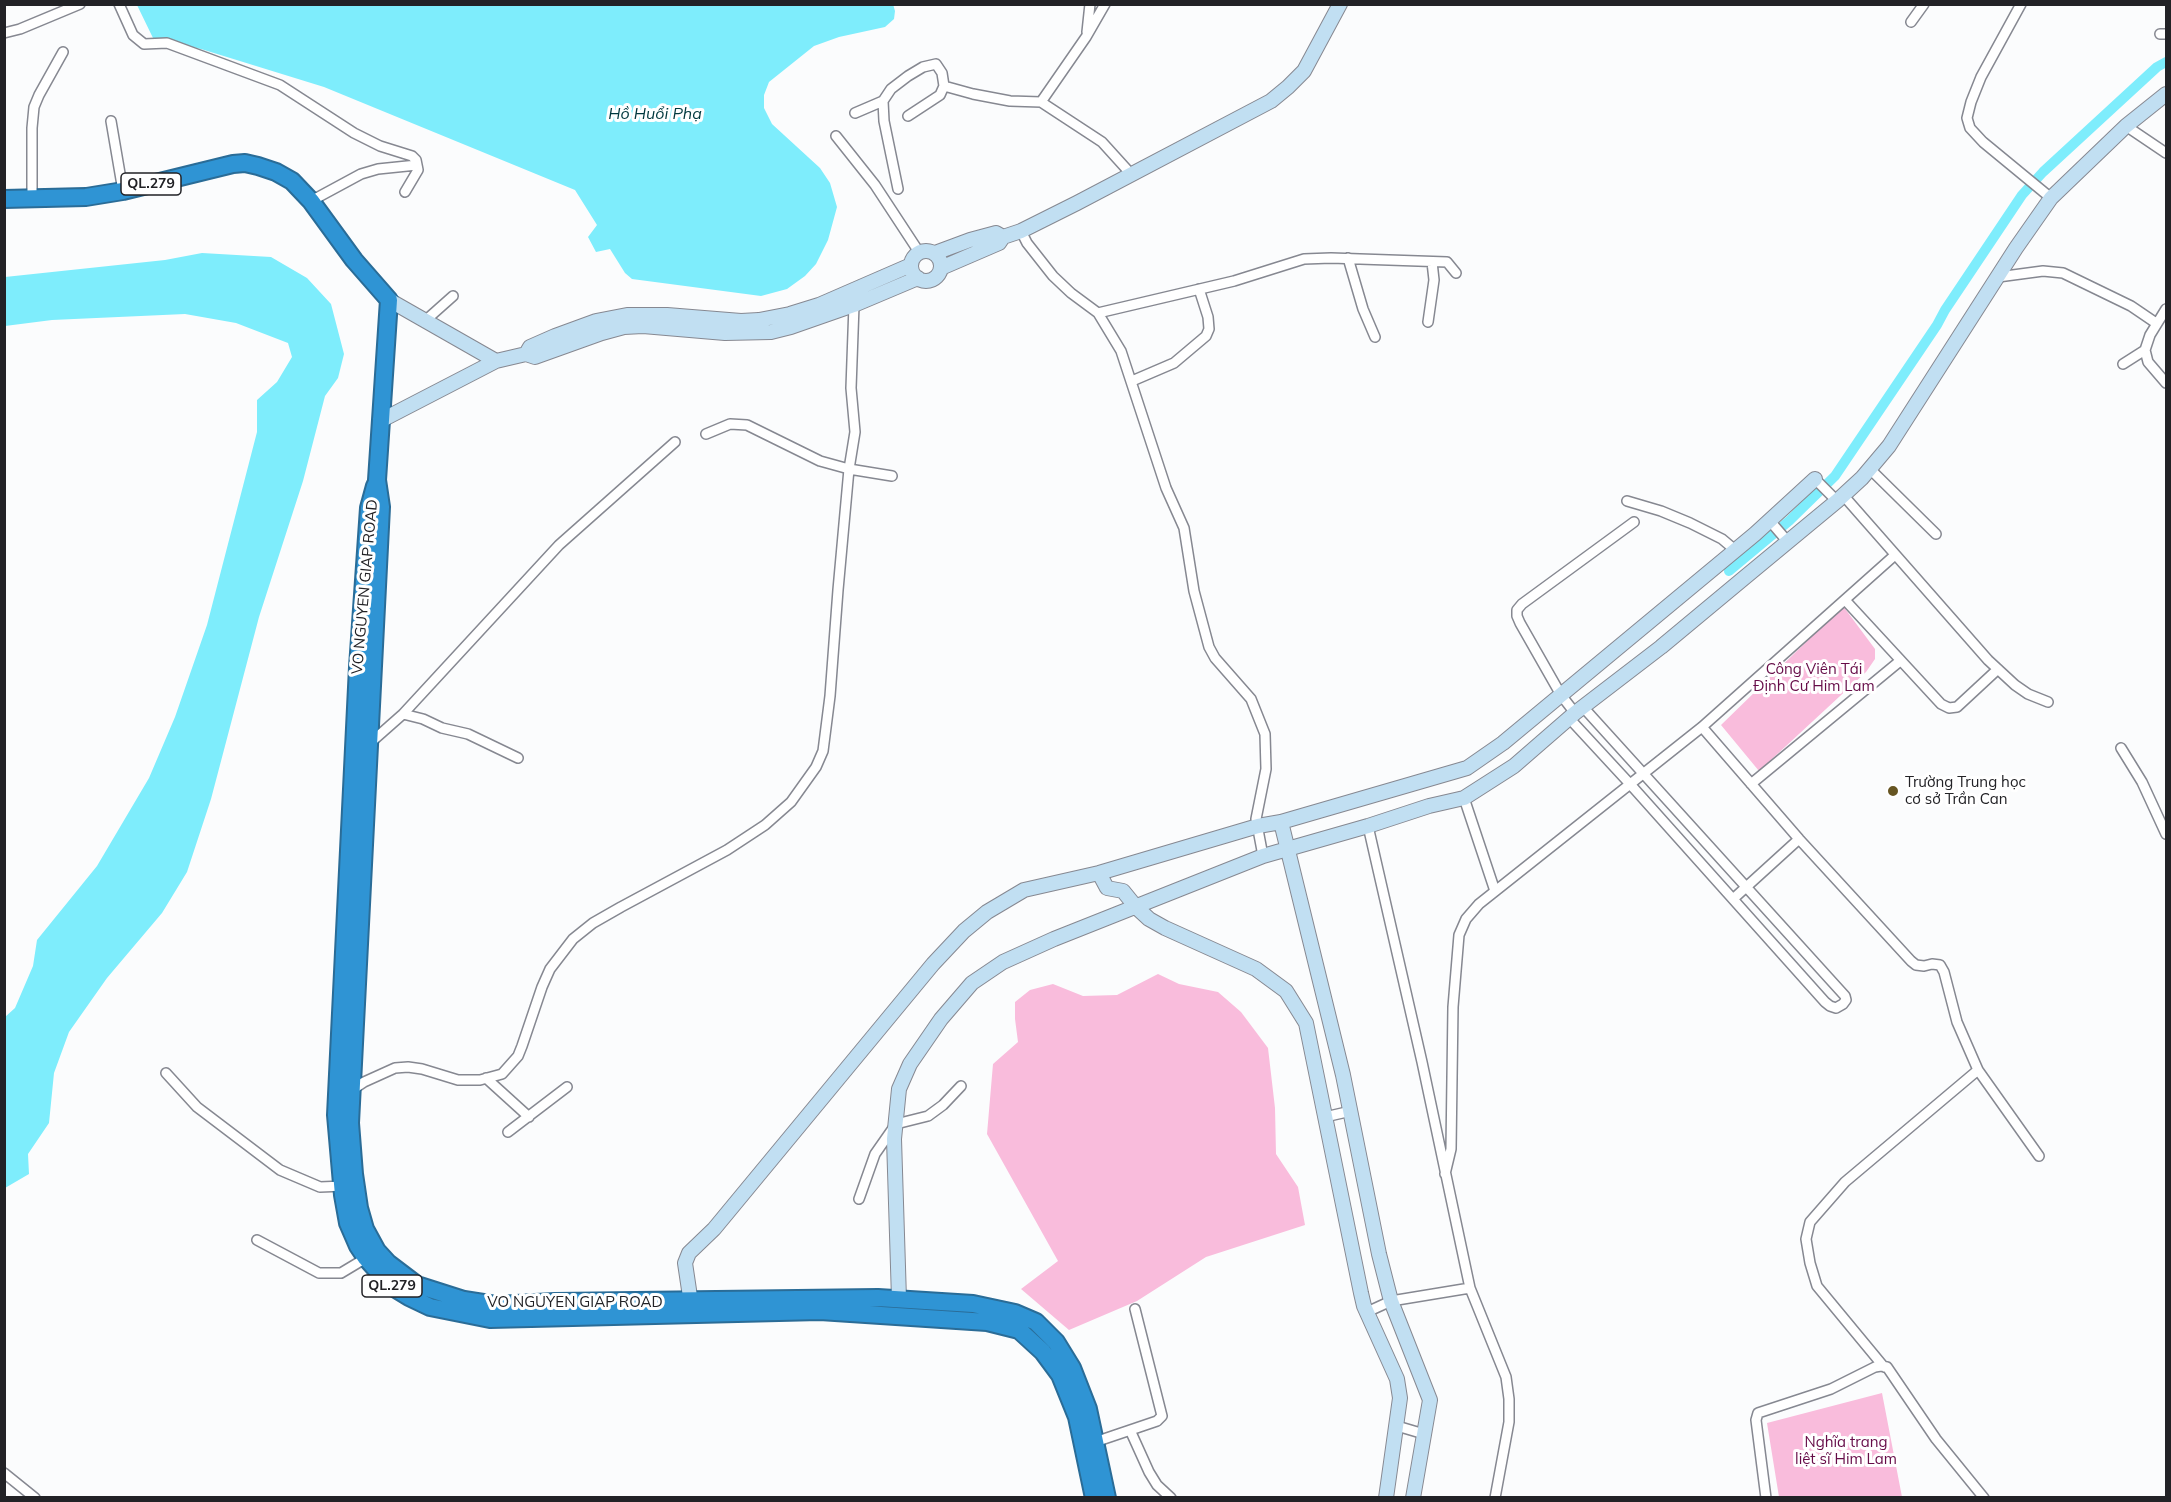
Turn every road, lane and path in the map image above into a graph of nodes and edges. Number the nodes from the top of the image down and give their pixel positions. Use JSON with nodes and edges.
{"nodes":[{"id":1,"x":80,"y":4,"type":"edge"},
{"id":2,"x":119,"y":4,"type":"edge"},
{"id":3,"x":1090,"y":4,"type":"edge"},
{"id":4,"x":1105,"y":4,"type":"edge"},
{"id":5,"x":1340,"y":4,"type":"edge"},
{"id":6,"x":1924,"y":4,"type":"edge"},
{"id":7,"x":2021,"y":4,"type":"edge"},
{"id":8,"x":1911,"y":22,"type":"dead end"},
{"id":9,"x":4,"y":33,"type":"edge"},
{"id":10,"x":1086,"y":37,"type":"junction"},
{"id":11,"x":63,"y":52,"type":"dead end"},
{"id":12,"x":944,"y":86,"type":"junction"},
{"id":13,"x":2166,"y":94,"type":"edge"},
{"id":14,"x":883,"y":101,"type":"junction"},
{"id":15,"x":1041,"y":102,"type":"junction"},
{"id":16,"x":855,"y":113,"type":"dead end"},
{"id":17,"x":908,"y":116,"type":"dead end"},
{"id":18,"x":111,"y":121,"type":"dead end"},
{"id":19,"x":2126,"y":126,"type":"junction"},
{"id":20,"x":836,"y":136,"type":"dead end"},
{"id":21,"x":2166,"y":153,"type":"edge"},
{"id":22,"x":417,"y":165,"type":"junction"},
{"id":23,"x":1131,"y":174,"type":"junction"},
{"id":24,"x":898,"y":189,"type":"dead end"},
{"id":25,"x":123,"y":191,"type":"junction"},
{"id":26,"x":405,"y":192,"type":"dead end"},
{"id":27,"x":2051,"y":198,"type":"junction"},
{"id":28,"x":4,"y":199,"type":"edge"},
{"id":29,"x":32,"y":199,"type":"junction"},
{"id":30,"x":311,"y":201,"type":"junction"},
{"id":31,"x":1021,"y":231,"type":"junction"},
{"id":32,"x":1003,"y":237,"type":"junction"},
{"id":33,"x":919,"y":252,"type":"junction"},
{"id":34,"x":935,"y":254,"type":"junction"},
{"id":35,"x":1348,"y":258,"type":"junction"},
{"id":36,"x":1432,"y":262,"type":"junction"},
{"id":37,"x":911,"y":265,"type":"junction"},
{"id":38,"x":941,"y":268,"type":"junction"},
{"id":39,"x":1456,"y":273,"type":"dead end"},
{"id":40,"x":1998,"y":277,"type":"junction"},
{"id":41,"x":918,"y":278,"type":"junction"},
{"id":42,"x":1199,"y":289,"type":"junction"},
{"id":43,"x":453,"y":296,"type":"dead end"},
{"id":44,"x":389,"y":300,"type":"junction"},
{"id":45,"x":854,"y":305,"type":"junction"},
{"id":46,"x":2166,"y":309,"type":"edge"},
{"id":47,"x":1098,"y":313,"type":"junction"},
{"id":48,"x":426,"y":320,"type":"junction"},
{"id":49,"x":1428,"y":322,"type":"dead end"},
{"id":50,"x":2156,"y":324,"type":"junction"},
{"id":51,"x":1375,"y":337,"type":"dead end"},
{"id":52,"x":2145,"y":350,"type":"junction"},
{"id":53,"x":526,"y":354,"type":"junction"},
{"id":54,"x":496,"y":361,"type":"junction"},
{"id":55,"x":2123,"y":364,"type":"dead end"},
{"id":56,"x":1132,"y":381,"type":"junction"},
{"id":57,"x":2166,"y":383,"type":"edge"},
{"id":58,"x":380,"y":421,"type":"junction"},
{"id":59,"x":706,"y":434,"type":"dead end"},
{"id":60,"x":675,"y":442,"type":"dead end"},
{"id":61,"x":849,"y":469,"type":"junction"},
{"id":62,"x":1870,"y":469,"type":"junction"},
{"id":63,"x":892,"y":476,"type":"dead end"},
{"id":64,"x":1820,"y":485,"type":"joint"},
{"id":65,"x":1840,"y":498,"type":"junction"},
{"id":66,"x":1627,"y":501,"type":"dead end"},
{"id":67,"x":1634,"y":522,"type":"dead end"},
{"id":68,"x":1778,"y":530,"type":"junction"},
{"id":69,"x":1936,"y":534,"type":"dead end"},
{"id":70,"x":1735,"y":550,"type":"junction"},
{"id":71,"x":1894,"y":555,"type":"junction"},
{"id":72,"x":1845,"y":600,"type":"junction"},
{"id":73,"x":1900,"y":661,"type":"junction"},
{"id":74,"x":1998,"y":669,"type":"junction"},
{"id":75,"x":1561,"y":695,"type":"junction"},
{"id":76,"x":2048,"y":702,"type":"dead end"},
{"id":77,"x":1576,"y":712,"type":"junction"},
{"id":78,"x":403,"y":714,"type":"junction"},
{"id":79,"x":1702,"y":727,"type":"junction"},
{"id":80,"x":365,"y":733,"type":"junction"},
{"id":81,"x":2121,"y":748,"type":"dead end"},
{"id":82,"x":518,"y":759,"type":"dead end"},
{"id":83,"x":1644,"y":773,"type":"junction"},
{"id":84,"x":1630,"y":784,"type":"junction"},
{"id":85,"x":1751,"y":784,"type":"junction"},
{"id":86,"x":1464,"y":798,"type":"junction"},
{"id":87,"x":1281,"y":822,"type":"junction"},
{"id":88,"x":1258,"y":826,"type":"junction"},
{"id":89,"x":1368,"y":826,"type":"junction"},
{"id":90,"x":2166,"y":834,"type":"edge"},
{"id":91,"x":1799,"y":839,"type":"junction"},
{"id":92,"x":1288,"y":849,"type":"junction"},
{"id":93,"x":1263,"y":856,"type":"junction"},
{"id":94,"x":1099,"y":873,"type":"junction"},
{"id":95,"x":1746,"y":887,"type":"junction"},
{"id":96,"x":1495,"y":891,"type":"junction"},
{"id":97,"x":1733,"y":899,"type":"junction"},
{"id":98,"x":1136,"y":907,"type":"junction"},
{"id":99,"x":1977,"y":1070,"type":"junction"},
{"id":100,"x":166,"y":1073,"type":"dead end"},
{"id":101,"x":486,"y":1078,"type":"junction"},
{"id":102,"x":961,"y":1086,"type":"dead end"},
{"id":103,"x":567,"y":1087,"type":"dead end"},
{"id":104,"x":343,"y":1094,"type":"junction"},
{"id":105,"x":1345,"y":1112,"type":"junction"},
{"id":106,"x":528,"y":1117,"type":"junction"},
{"id":107,"x":1326,"y":1117,"type":"junction"},
{"id":108,"x":896,"y":1124,"type":"junction"},
{"id":109,"x":508,"y":1132,"type":"dead end"},
{"id":110,"x":2039,"y":1156,"type":"dead end"},
{"id":111,"x":1445,"y":1174,"type":"junction"},
{"id":112,"x":349,"y":1186,"type":"junction"},
{"id":113,"x":859,"y":1199,"type":"dead end"},
{"id":114,"x":257,"y":1240,"type":"dead end"},
{"id":115,"x":366,"y":1258,"type":"junction"},
{"id":116,"x":1470,"y":1288,"type":"junction"},
{"id":117,"x":899,"y":1299,"type":"junction"},
{"id":118,"x":1387,"y":1303,"type":"junction"},
{"id":119,"x":692,"y":1308,"type":"junction"},
{"id":120,"x":1135,"y":1309,"type":"dead end"},
{"id":121,"x":1368,"y":1312,"type":"junction"},
{"id":122,"x":1884,"y":1366,"type":"junction"},
{"id":123,"x":1399,"y":1427,"type":"junction"},
{"id":124,"x":1130,"y":1430,"type":"junction"},
{"id":125,"x":1419,"y":1433,"type":"junction"},
{"id":126,"x":1095,"y":1442,"type":"junction"},
{"id":127,"x":4,"y":1473,"type":"edge"},
{"id":128,"x":35,"y":1497,"type":"edge"},
{"id":129,"x":1094,"y":1497,"type":"edge"},
{"id":130,"x":1107,"y":1497,"type":"edge"},
{"id":131,"x":1171,"y":1497,"type":"edge"},
{"id":132,"x":1386,"y":1497,"type":"edge"},
{"id":133,"x":1413,"y":1497,"type":"edge"},
{"id":134,"x":1495,"y":1497,"type":"edge"},
{"id":135,"x":1766,"y":1497,"type":"edge"},
{"id":136,"x":1984,"y":1497,"type":"edge"}],
"edges":[{"from":1,"to":9,"type":"street"},
{"from":2,"to":22,"type":"street"},
{"from":3,"to":10,"type":"street"},
{"from":4,"to":10,"type":"street"},
{"from":5,"to":23,"type":"street"},
{"from":6,"to":8,"type":"street"},
{"from":7,"to":27,"type":"street"},
{"from":10,"to":15,"type":"street"},
{"from":11,"to":29,"type":"street"},
{"from":12,"to":14,"type":"street"},
{"from":12,"to":15,"type":"street"},
{"from":12,"to":17,"type":"street"},
{"from":13,"to":19,"type":"street"},
{"from":14,"to":16,"type":"street"},
{"from":14,"to":24,"type":"street"},
{"from":15,"to":23,"type":"street"},
{"from":18,"to":25,"type":"street"},
{"from":19,"to":21,"type":"street"},
{"from":19,"to":27,"type":"street"},
{"from":20,"to":33,"type":"street"},
{"from":22,"to":26,"type":"street"},
{"from":22,"to":30,"type":"street"},
{"from":23,"to":31,"type":"street"},
{"from":25,"to":29,"type":"highway","number":"QL.279"},
{"from":25,"to":30,"type":"highway","number":"QL.279"},
{"from":27,"to":40,"type":"street"},
{"from":28,"to":29,"type":"highway","number":"QL.279"},
{"from":30,"to":44,"type":"highway","number":"QL.279"},
{"from":31,"to":32,"type":"street"},
{"from":31,"to":47,"type":"street"},
{"from":32,"to":34,"type":"street"},
{"from":32,"to":38,"type":"street"},
{"from":33,"to":34,"type":"street"},
{"from":33,"to":37,"type":"street"},
{"from":34,"to":38,"type":"street"},
{"from":35,"to":36,"type":"street"},
{"from":35,"to":42,"type":"street"},
{"from":35,"to":51,"type":"street"},
{"from":36,"to":39,"type":"street"},
{"from":36,"to":49,"type":"street"},
{"from":37,"to":41,"type":"street"},
{"from":37,"to":53,"type":"street"},
{"from":38,"to":41,"type":"street"},
{"from":40,"to":50,"type":"street"},
{"from":40,"to":62,"type":"street"},
{"from":41,"to":45,"type":"street"},
{"from":42,"to":47,"type":"street"},
{"from":42,"to":56,"type":"street"},
{"from":43,"to":48,"type":"street"},
{"from":44,"to":48,"type":"street"},
{"from":44,"to":58,"type":"highway","number":"QL.279"},
{"from":45,"to":53,"type":"street"},
{"from":45,"to":61,"type":"street"},
{"from":46,"to":50,"type":"street"},
{"from":47,"to":56,"type":"street"},
{"from":48,"to":54,"type":"street"},
{"from":50,"to":52,"type":"street"},
{"from":52,"to":55,"type":"street"},
{"from":52,"to":57,"type":"street"},
{"from":53,"to":54,"type":"street"},
{"from":54,"to":58,"type":"street"},
{"from":56,"to":88,"type":"street"},
{"from":58,"to":80,"type":"highway","name":"VO NGUYEN GIAP ROAD","number":"QL.279"},
{"from":59,"to":61,"type":"street"},
{"from":60,"to":78,"type":"street"},
{"from":61,"to":63,"type":"street"},
{"from":61,"to":101,"type":"street"},
{"from":62,"to":65,"type":"street"},
{"from":62,"to":69,"type":"street"},
{"from":64,"to":65,"type":"street"},
{"from":64,"to":68,"type":"street"},
{"from":65,"to":68,"type":"street"},
{"from":65,"to":71,"type":"street"},
{"from":66,"to":70,"type":"street"},
{"from":67,"to":75,"type":"street"},
{"from":68,"to":70,"type":"street"},
{"from":68,"to":77,"type":"street"},
{"from":70,"to":75,"type":"street"},
{"from":71,"to":72,"type":"street"},
{"from":71,"to":74,"type":"street"},
{"from":72,"to":73,"type":"street"},
{"from":72,"to":79,"type":"street"},
{"from":73,"to":74,"type":"street"},
{"from":73,"to":85,"type":"street"},
{"from":74,"to":76,"type":"street"},
{"from":75,"to":77,"type":"street"},
{"from":75,"to":87,"type":"street"},
{"from":77,"to":83,"type":"street"},
{"from":77,"to":84,"type":"street"},
{"from":77,"to":86,"type":"street"},
{"from":78,"to":80,"type":"street"},
{"from":78,"to":82,"type":"street"},
{"from":79,"to":83,"type":"street"},
{"from":79,"to":85,"type":"street"},
{"from":80,"to":104,"type":"highway","name":"VO NGUYEN GIAP ROAD","number":"QL.279"},
{"from":81,"to":90,"type":"street"},
{"from":83,"to":84,"type":"street"},
{"from":83,"to":95,"type":"street"},
{"from":84,"to":96,"type":"street"},
{"from":84,"to":97,"type":"street"},
{"from":85,"to":91,"type":"street"},
{"from":86,"to":89,"type":"street"},
{"from":86,"to":96,"type":"street"},
{"from":87,"to":88,"type":"street"},
{"from":87,"to":92,"type":"street"},
{"from":88,"to":93,"type":"street"},
{"from":88,"to":94,"type":"street"},
{"from":89,"to":92,"type":"street"},
{"from":89,"to":111,"type":"street"},
{"from":91,"to":95,"type":"street"},
{"from":91,"to":99,"type":"street"},
{"from":92,"to":93,"type":"street"},
{"from":92,"to":105,"type":"street"},
{"from":93,"to":98,"type":"street"},
{"from":94,"to":98,"type":"street"},
{"from":94,"to":119,"type":"street"},
{"from":95,"to":97,"type":"street"},
{"from":95,"to":97,"type":"street"},
{"from":96,"to":111,"type":"street"},
{"from":98,"to":107,"type":"street"},
{"from":98,"to":108,"type":"street"},
{"from":99,"to":110,"type":"street"},
{"from":99,"to":122,"type":"street"},
{"from":100,"to":112,"type":"street"},
{"from":101,"to":104,"type":"street"},
{"from":101,"to":106,"type":"street"},
{"from":102,"to":108,"type":"street"},
{"from":103,"to":106,"type":"street"},
{"from":104,"to":112,"type":"highway","name":"VO NGUYEN GIAP ROAD","number":"QL.279"},
{"from":105,"to":107,"type":"street"},
{"from":105,"to":118,"type":"street"},
{"from":106,"to":109,"type":"street"},
{"from":107,"to":121,"type":"street"},
{"from":108,"to":113,"type":"street"},
{"from":108,"to":117,"type":"street"},
{"from":111,"to":116,"type":"street"},
{"from":112,"to":115,"type":"highway","name":"VO NGUYEN GIAP ROAD","number":"QL.279"},
{"from":112,"to":119,"type":"highway","name":"VO NGUYEN GIAP ROAD","number":"QL.279"},
{"from":114,"to":115,"type":"street"},
{"from":115,"to":119,"type":"highway","name":"VO NGUYEN GIAP ROAD","number":"QL.279"},
{"from":116,"to":118,"type":"street"},
{"from":116,"to":134,"type":"street"},
{"from":117,"to":119,"type":"highway","name":"VO NGUYEN GIAP ROAD","number":"QL.279"},
{"from":117,"to":126,"type":"highway","name":"VO NGUYEN GIAP ROAD","number":"QL.279"},
{"from":118,"to":121,"type":"street"},
{"from":118,"to":125,"type":"street"},
{"from":119,"to":129,"type":"highway","name":"VO NGUYEN GIAP ROAD","number":"QL.279"},
{"from":120,"to":124,"type":"street"},
{"from":121,"to":123,"type":"street"},
{"from":122,"to":135,"type":"street"},
{"from":122,"to":136,"type":"street"},
{"from":123,"to":125,"type":"street"},
{"from":123,"to":132,"type":"street"},
{"from":124,"to":126,"type":"street"},
{"from":124,"to":131,"type":"street"},
{"from":125,"to":133,"type":"street"},
{"from":126,"to":130,"type":"highway","name":"VO NGUYEN GIAP ROAD","number":"QL.279"},
{"from":127,"to":128,"type":"street"}]}
